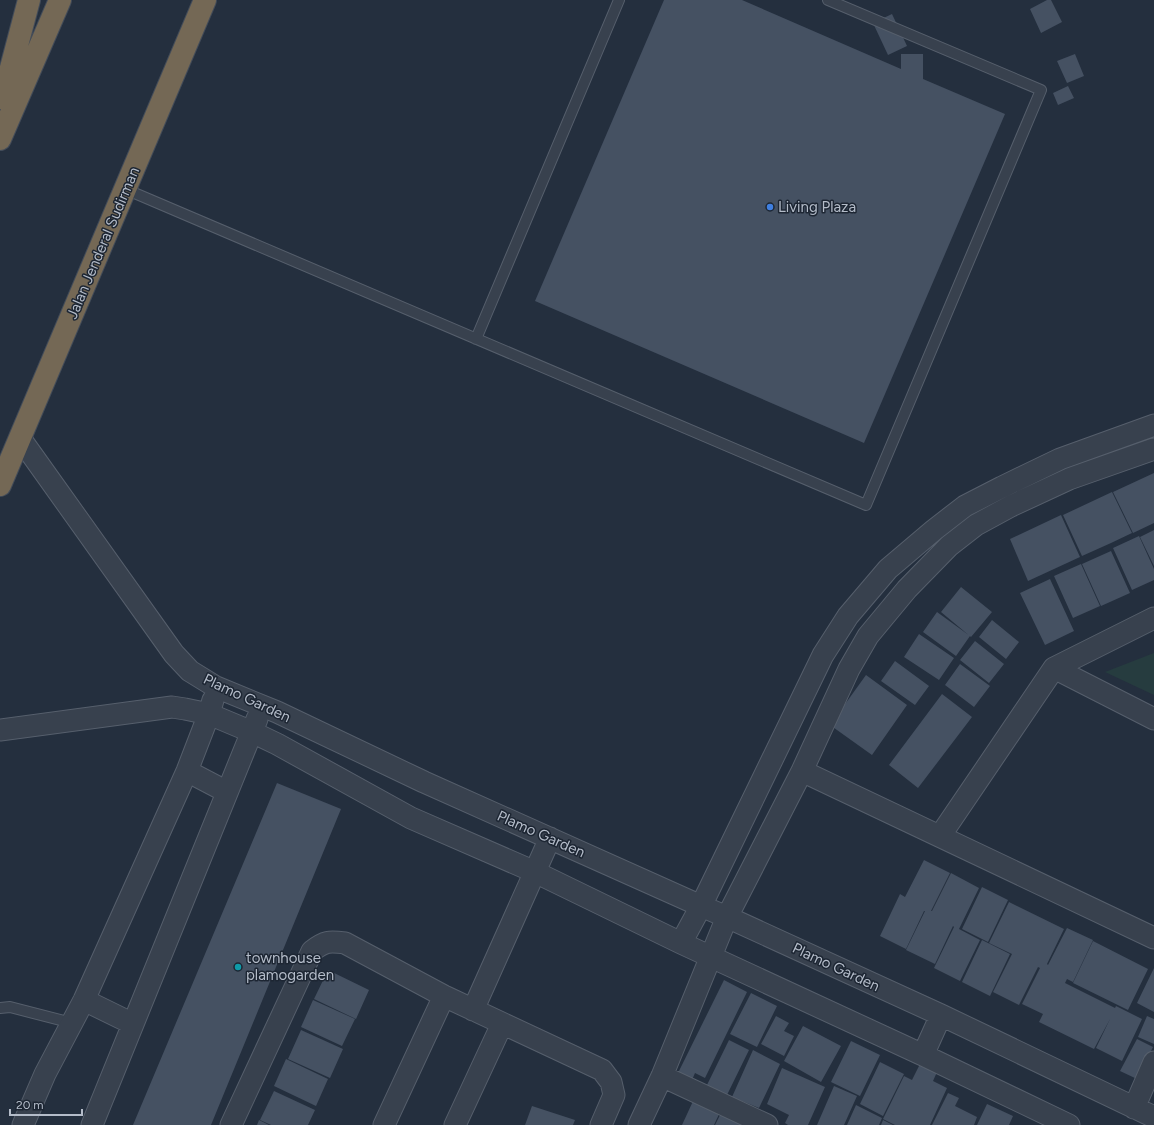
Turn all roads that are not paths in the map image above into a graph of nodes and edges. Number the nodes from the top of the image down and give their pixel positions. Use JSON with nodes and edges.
{"nodes":[{"id":1,"x":29,"y":0,"type":"edge"},
{"id":2,"x":60,"y":0,"type":"edge"},
{"id":3,"x":205,"y":0,"type":"edge"},
{"id":4,"x":619,"y":0,"type":"edge"},
{"id":5,"x":828,"y":0,"type":"edge"},
{"id":6,"x":0,"y":98,"type":"edge"},
{"id":7,"x":0,"y":139,"type":"edge"},
{"id":8,"x":125,"y":189,"type":"junction"},
{"id":9,"x":476,"y":339,"type":"junction"},
{"id":10,"x":1154,"y":425,"type":"edge"},
{"id":11,"x":20,"y":438,"type":"junction"},
{"id":12,"x":1154,"y":449,"type":"edge"},
{"id":13,"x":0,"y":485,"type":"edge"},
{"id":14,"x":1154,"y":618,"type":"edge"},
{"id":15,"x":1054,"y":668,"type":"junction"},
{"id":16,"x":216,"y":687,"type":"junction"},
{"id":17,"x":262,"y":706,"type":"junction"},
{"id":18,"x":209,"y":714,"type":"junction"},
{"id":19,"x":1154,"y":718,"type":"edge"},
{"id":20,"x":0,"y":730,"type":"edge"},
{"id":21,"x":252,"y":732,"type":"junction"},
{"id":22,"x":187,"y":771,"type":"junction"},
{"id":23,"x":802,"y":771,"type":"junction"},
{"id":24,"x":227,"y":792,"type":"junction"},
{"id":25,"x":940,"y":836,"type":"junction"},
{"id":26,"x":550,"y":838,"type":"junction"},
{"id":27,"x":535,"y":872,"type":"junction"},
{"id":28,"x":701,"y":906,"type":"junction"},
{"id":29,"x":727,"y":917,"type":"junction"},
{"id":30,"x":1154,"y":938,"type":"edge"},
{"id":31,"x":681,"y":943,"type":"junction"},
{"id":32,"x":710,"y":957,"type":"junction"},
{"id":33,"x":444,"y":996,"type":"junction"},
{"id":34,"x":84,"y":1000,"type":"junction"},
{"id":35,"x":0,"y":1008,"type":"edge"},
{"id":36,"x":473,"y":1010,"type":"junction"},
{"id":37,"x":941,"y":1015,"type":"junction"},
{"id":38,"x":72,"y":1023,"type":"junction"},
{"id":39,"x":133,"y":1024,"type":"junction"},
{"id":40,"x":502,"y":1024,"type":"junction"},
{"id":41,"x":923,"y":1055,"type":"junction"},
{"id":42,"x":1154,"y":1062,"type":"edge"},
{"id":43,"x":662,"y":1076,"type":"junction"},
{"id":44,"x":1134,"y":1108,"type":"junction"},
{"id":45,"x":1154,"y":1117,"type":"edge"},
{"id":46,"x":1059,"y":1123,"type":"edge"},
{"id":47,"x":23,"y":1125,"type":"edge"},
{"id":48,"x":92,"y":1125,"type":"edge"},
{"id":49,"x":231,"y":1125,"type":"edge"},
{"id":50,"x":384,"y":1125,"type":"edge"},
{"id":51,"x":455,"y":1125,"type":"edge"},
{"id":52,"x":601,"y":1125,"type":"edge"},
{"id":53,"x":639,"y":1125,"type":"edge"},
{"id":54,"x":767,"y":1125,"type":"edge"}],
"edges":[{"from":1,"to":6,"type":"highway"},
{"from":2,"to":7,"type":"highway"},
{"from":3,"to":8,"type":"highway","name":"Jalan Jenderal Sudirman"},
{"from":4,"to":9,"type":"lane"},
{"from":5,"to":9,"type":"lane"},
{"from":8,"to":9,"type":"lane"},
{"from":8,"to":11,"type":"highway","name":"Jalan Jenderal Sudirman"},
{"from":10,"to":28,"type":"street"},
{"from":11,"to":13,"type":"highway","name":"Jalan Jenderal Sudirman"},
{"from":11,"to":16,"type":"street","name":"Plamo Garden"},
{"from":12,"to":23,"type":"street"},
{"from":14,"to":15,"type":"street"},
{"from":15,"to":19,"type":"street"},
{"from":15,"to":25,"type":"street"},
{"from":16,"to":17,"type":"street","name":"Plamo Garden"},
{"from":16,"to":18,"type":"street"},
{"from":17,"to":21,"type":"street"},
{"from":17,"to":26,"type":"street","name":"Plamo Garden"},
{"from":18,"to":20,"type":"street","name":"Plamo Garden"},
{"from":18,"to":21,"type":"street","name":"Plamo Garden"},
{"from":18,"to":22,"type":"street"},
{"from":21,"to":24,"type":"street"},
{"from":21,"to":27,"type":"street","name":"Plamo Garden"},
{"from":22,"to":24,"type":"street"},
{"from":22,"to":34,"type":"street"},
{"from":23,"to":25,"type":"street"},
{"from":23,"to":29,"type":"street"},
{"from":24,"to":39,"type":"street"},
{"from":25,"to":30,"type":"street"},
{"from":26,"to":27,"type":"street"},
{"from":26,"to":28,"type":"street","name":"Plamo Garden"},
{"from":27,"to":31,"type":"street","name":"Plamo Garden"},
{"from":27,"to":36,"type":"street"},
{"from":28,"to":29,"type":"street","name":"Plamo Garden"},
{"from":28,"to":31,"type":"street"},
{"from":29,"to":32,"type":"street"},
{"from":29,"to":37,"type":"street","name":"Plamo Garden"},
{"from":31,"to":32,"type":"street","name":"Plamo Garden"},
{"from":32,"to":41,"type":"street","name":"Plamo Garden"},
{"from":32,"to":43,"type":"street"},
{"from":33,"to":36,"type":"street"},
{"from":33,"to":49,"type":"street"},
{"from":33,"to":50,"type":"street"},
{"from":34,"to":38,"type":"street"},
{"from":34,"to":39,"type":"street"},
{"from":35,"to":38,"type":"lane"},
{"from":36,"to":40,"type":"street"},
{"from":37,"to":41,"type":"street"},
{"from":37,"to":44,"type":"street","name":"Plamo Garden"},
{"from":38,"to":47,"type":"street"},
{"from":39,"to":48,"type":"street"},
{"from":40,"to":51,"type":"street"},
{"from":40,"to":52,"type":"street"},
{"from":41,"to":46,"type":"street","name":"Plamo Garden"},
{"from":42,"to":44,"type":"street"},
{"from":43,"to":53,"type":"street"},
{"from":43,"to":54,"type":"street"},
{"from":44,"to":45,"type":"street","name":"Plamo Garden"}]}
